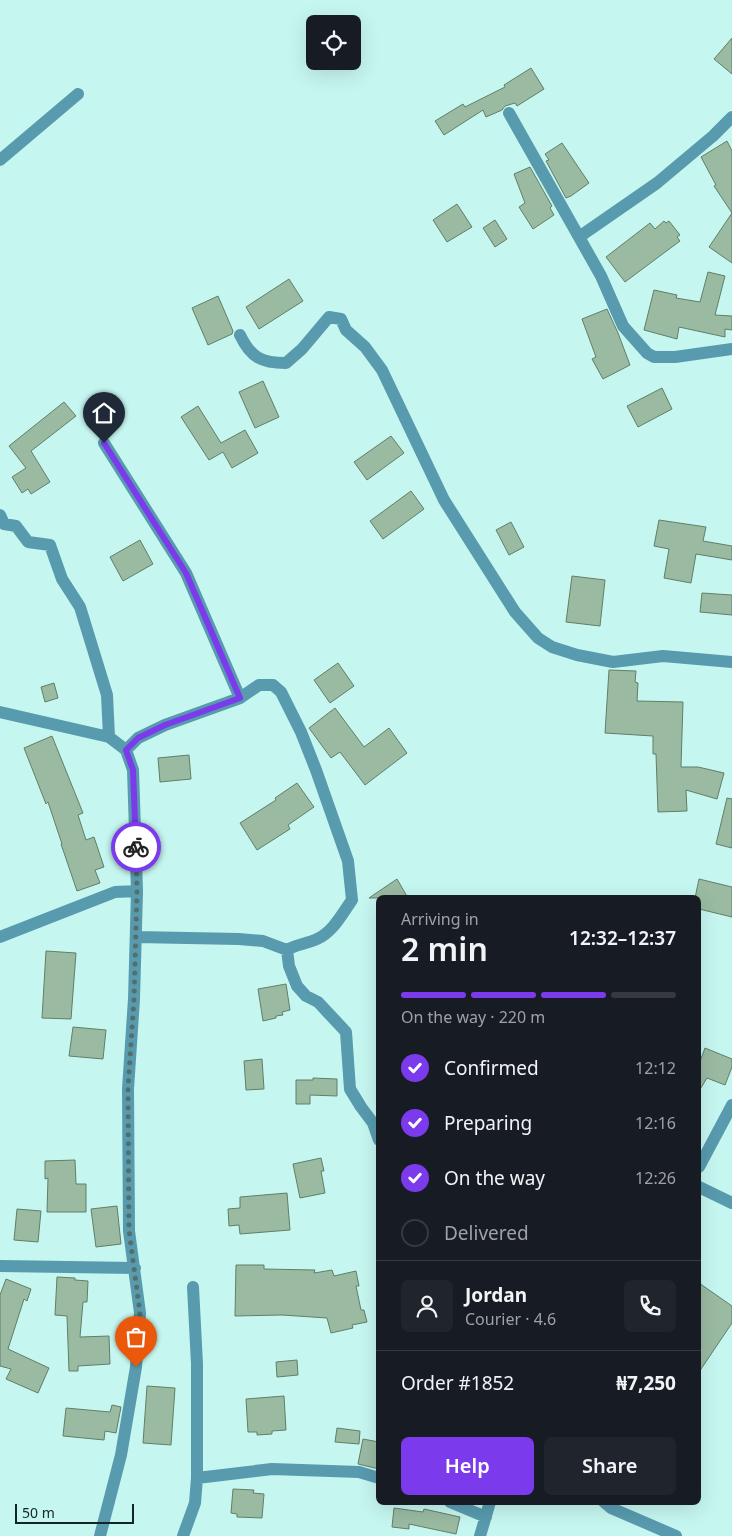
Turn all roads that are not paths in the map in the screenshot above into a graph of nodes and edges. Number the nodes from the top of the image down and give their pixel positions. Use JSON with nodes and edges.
{"nodes":[{"id":1,"x":78,"y":94,"type":"dead end"},
{"id":2,"x":509,"y":113,"type":"dead end"},
{"id":3,"x":732,"y":117,"type":"edge"},
{"id":4,"x":0,"y":160,"type":"edge"},
{"id":5,"x":579,"y":237,"type":"junction"},
{"id":6,"x":240,"y":335,"type":"dead end"},
{"id":7,"x":732,"y":349,"type":"edge"},
{"id":8,"x":104,"y":443,"type":"dead end"},
{"id":9,"x":0,"y":515,"type":"edge"},
{"id":10,"x":732,"y":662,"type":"edge"},
{"id":11,"x":240,"y":698,"type":"junction"},
{"id":12,"x":0,"y":712,"type":"edge"},
{"id":13,"x":110,"y":737,"type":"junction"},
{"id":14,"x":126,"y":750,"type":"junction"},
{"id":15,"x":137,"y":891,"type":"junction"},
{"id":16,"x":0,"y":937,"type":"edge"},
{"id":17,"x":136,"y":937,"type":"junction"},
{"id":18,"x":287,"y":950,"type":"junction"},
{"id":19,"x":732,"y":1105,"type":"edge"},
{"id":20,"x":376,"y":1130,"type":"edge"},
{"id":21,"x":701,"y":1163,"type":"edge"},
{"id":22,"x":701,"y":1188,"type":"edge"},
{"id":23,"x":732,"y":1203,"type":"edge"},
{"id":24,"x":0,"y":1266,"type":"edge"},
{"id":25,"x":135,"y":1268,"type":"junction"},
{"id":26,"x":193,"y":1287,"type":"dead end"},
{"id":27,"x":376,"y":1477,"type":"edge"},
{"id":28,"x":197,"y":1478,"type":"junction"},
{"id":29,"x":457,"y":1505,"type":"edge"},
{"id":30,"x":489,"y":1505,"type":"edge"},
{"id":31,"x":608,"y":1505,"type":"edge"},
{"id":32,"x":486,"y":1518,"type":"junction"},
{"id":33,"x":100,"y":1536,"type":"edge"},
{"id":34,"x":184,"y":1536,"type":"edge"},
{"id":35,"x":480,"y":1536,"type":"edge"},
{"id":36,"x":676,"y":1536,"type":"edge"}],
"edges":[{"from":1,"to":4,"type":"street"},
{"from":2,"to":5,"type":"street"},
{"from":3,"to":5,"type":"street"},
{"from":5,"to":7,"type":"street"},
{"from":6,"to":10,"type":"street"},
{"from":8,"to":11,"type":"street"},
{"from":9,"to":13,"type":"street"},
{"from":11,"to":14,"type":"street"},
{"from":11,"to":18,"type":"street"},
{"from":12,"to":13,"type":"street"},
{"from":13,"to":14,"type":"street"},
{"from":14,"to":15,"type":"street"},
{"from":15,"to":16,"type":"street"},
{"from":15,"to":17,"type":"street"},
{"from":17,"to":18,"type":"street"},
{"from":17,"to":25,"type":"street"},
{"from":18,"to":20,"type":"street"},
{"from":19,"to":21,"type":"street"},
{"from":22,"to":23,"type":"street"},
{"from":24,"to":25,"type":"street"},
{"from":25,"to":33,"type":"street"},
{"from":26,"to":28,"type":"street"},
{"from":27,"to":28,"type":"street"},
{"from":28,"to":34,"type":"street"},
{"from":29,"to":32,"type":"street"},
{"from":30,"to":32,"type":"street"},
{"from":31,"to":36,"type":"street"},
{"from":32,"to":35,"type":"street"}]}
